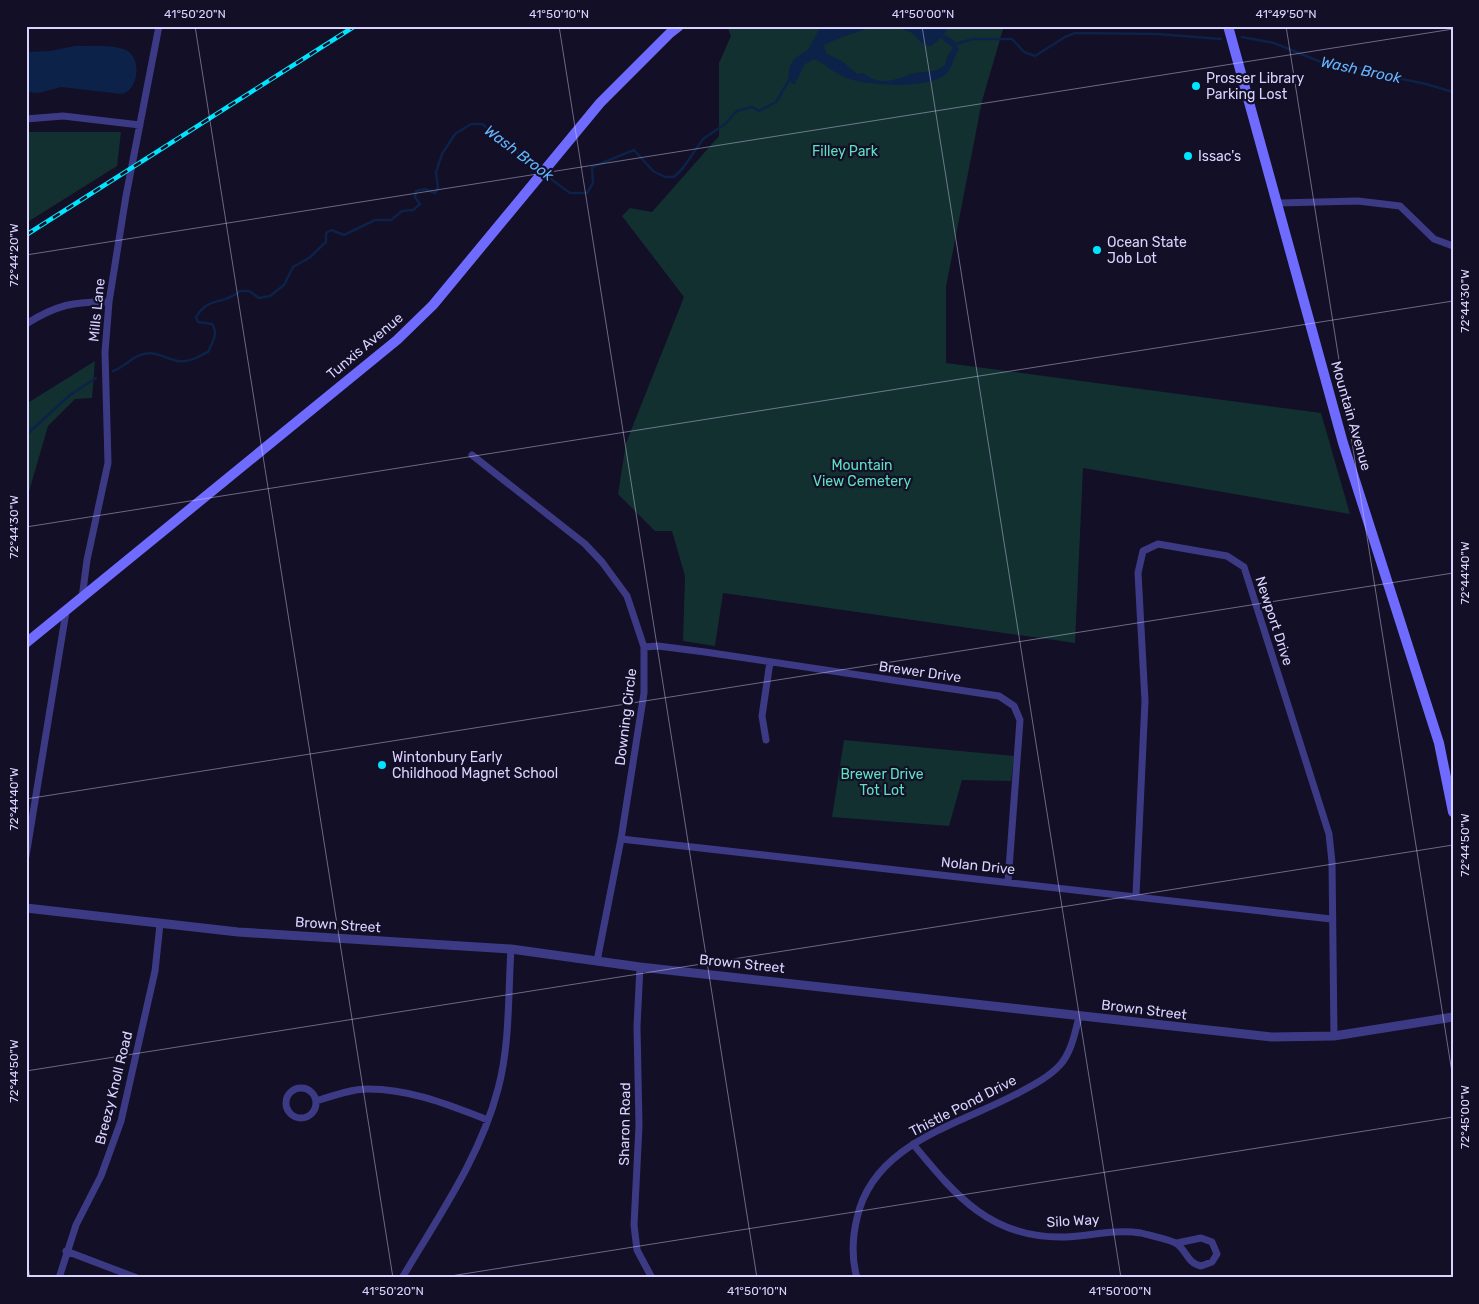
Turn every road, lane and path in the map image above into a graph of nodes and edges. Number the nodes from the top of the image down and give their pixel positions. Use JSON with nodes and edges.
{"nodes":[{"id":1,"x":159,"y":26,"type":"edge"},
{"id":2,"x":680,"y":26,"type":"edge"},
{"id":3,"x":1228,"y":26,"type":"edge"},
{"id":4,"x":26,"y":119,"type":"edge"},
{"id":5,"x":140,"y":125,"type":"junction"},
{"id":6,"x":1279,"y":203,"type":"junction"},
{"id":7,"x":1453,"y":246,"type":"edge"},
{"id":8,"x":109,"y":302,"type":"junction"},
{"id":9,"x":26,"y":324,"type":"edge"},
{"id":10,"x":472,"y":455,"type":"dead end"},
{"id":11,"x":82,"y":598,"type":"junction"},
{"id":12,"x":66,"y":612,"type":"junction"},
{"id":13,"x":26,"y":644,"type":"edge"},
{"id":14,"x":644,"y":647,"type":"junction"},
{"id":15,"x":770,"y":662,"type":"junction"},
{"id":16,"x":766,"y":740,"type":"dead end"},
{"id":17,"x":1453,"y":812,"type":"edge"},
{"id":18,"x":621,"y":839,"type":"junction"},
{"id":19,"x":26,"y":856,"type":"edge"},
{"id":20,"x":1008,"y":882,"type":"junction"},
{"id":21,"x":1136,"y":896,"type":"junction"},
{"id":22,"x":26,"y":908,"type":"edge"},
{"id":23,"x":1332,"y":919,"type":"junction"},
{"id":24,"x":160,"y":924,"type":"junction"},
{"id":25,"x":512,"y":950,"type":"junction"},
{"id":26,"x":597,"y":961,"type":"junction"},
{"id":27,"x":640,"y":967,"type":"junction"},
{"id":28,"x":1080,"y":1017,"type":"junction"},
{"id":29,"x":1453,"y":1017,"type":"edge"},
{"id":30,"x":1334,"y":1036,"type":"junction"},
{"id":31,"x":316,"y":1101,"type":"junction"},
{"id":32,"x":488,"y":1120,"type":"junction"},
{"id":33,"x":914,"y":1144,"type":"junction"},
{"id":34,"x":1177,"y":1243,"type":"junction"},
{"id":35,"x":66,"y":1251,"type":"junction"},
{"id":36,"x":59,"y":1278,"type":"edge"},
{"id":37,"x":137,"y":1278,"type":"edge"},
{"id":38,"x":402,"y":1278,"type":"edge"},
{"id":39,"x":652,"y":1278,"type":"edge"},
{"id":40,"x":857,"y":1278,"type":"edge"}],
"edges":[{"from":1,"to":5,"type":"street","name":"Mills Lane"},
{"from":2,"to":11,"type":"main road","name":"Tunxis Avenue"},
{"from":3,"to":6,"type":"main road","name":"Mountain Avenue"},
{"from":4,"to":5,"type":"street"},
{"from":5,"to":8,"type":"street","name":"Mills Lane"},
{"from":6,"to":7,"type":"street"},
{"from":6,"to":17,"type":"main road","name":"Mountain Avenue"},
{"from":8,"to":9,"type":"street"},
{"from":8,"to":11,"type":"street","name":"Mills Lane"},
{"from":10,"to":14,"type":"street","name":"Downing Circle"},
{"from":11,"to":12,"type":"main road","name":"Tunxis Avenue"},
{"from":12,"to":13,"type":"main road","name":"Tunxis Avenue"},
{"from":12,"to":19,"type":"street"},
{"from":14,"to":15,"type":"street","name":"Brewer Drive"},
{"from":14,"to":18,"type":"street","name":"Downing Circle"},
{"from":15,"to":16,"type":"street"},
{"from":15,"to":20,"type":"street","name":"Brewer Drive"},
{"from":18,"to":20,"type":"street","name":"Nolan Drive"},
{"from":18,"to":26,"type":"street","name":"Downing Circle"},
{"from":20,"to":21,"type":"street","name":"Nolan Drive"},
{"from":21,"to":23,"type":"street","name":"Nolan Drive"},
{"from":21,"to":23,"type":"street","name":"Newport Drive"},
{"from":22,"to":24,"type":"street","name":"Brown Street"},
{"from":23,"to":30,"type":"street","name":"Newport Drive"},
{"from":24,"to":25,"type":"street","name":"Brown Street"},
{"from":24,"to":35,"type":"street","name":"Breezy Knoll Road"},
{"from":25,"to":26,"type":"street","name":"Brown Street"},
{"from":25,"to":32,"type":"street"},
{"from":26,"to":27,"type":"street","name":"Brown Street"},
{"from":27,"to":28,"type":"street","name":"Brown Street"},
{"from":27,"to":39,"type":"street","name":"Sharon Road"},
{"from":28,"to":30,"type":"street","name":"Brown Street"},
{"from":28,"to":33,"type":"street","name":"Thistle Pond Drive"},
{"from":29,"to":30,"type":"street","name":"Brown Street"},
{"from":31,"to":31,"type":"street"},
{"from":31,"to":32,"type":"street"},
{"from":32,"to":38,"type":"street"},
{"from":33,"to":34,"type":"street","name":"Silo Way"},
{"from":33,"to":40,"type":"street","name":"Thistle Pond Drive"},
{"from":34,"to":34,"type":"street","name":"Silo Way"},
{"from":35,"to":36,"type":"street","name":"Breezy Knoll Road"},
{"from":35,"to":37,"type":"street"}]}
